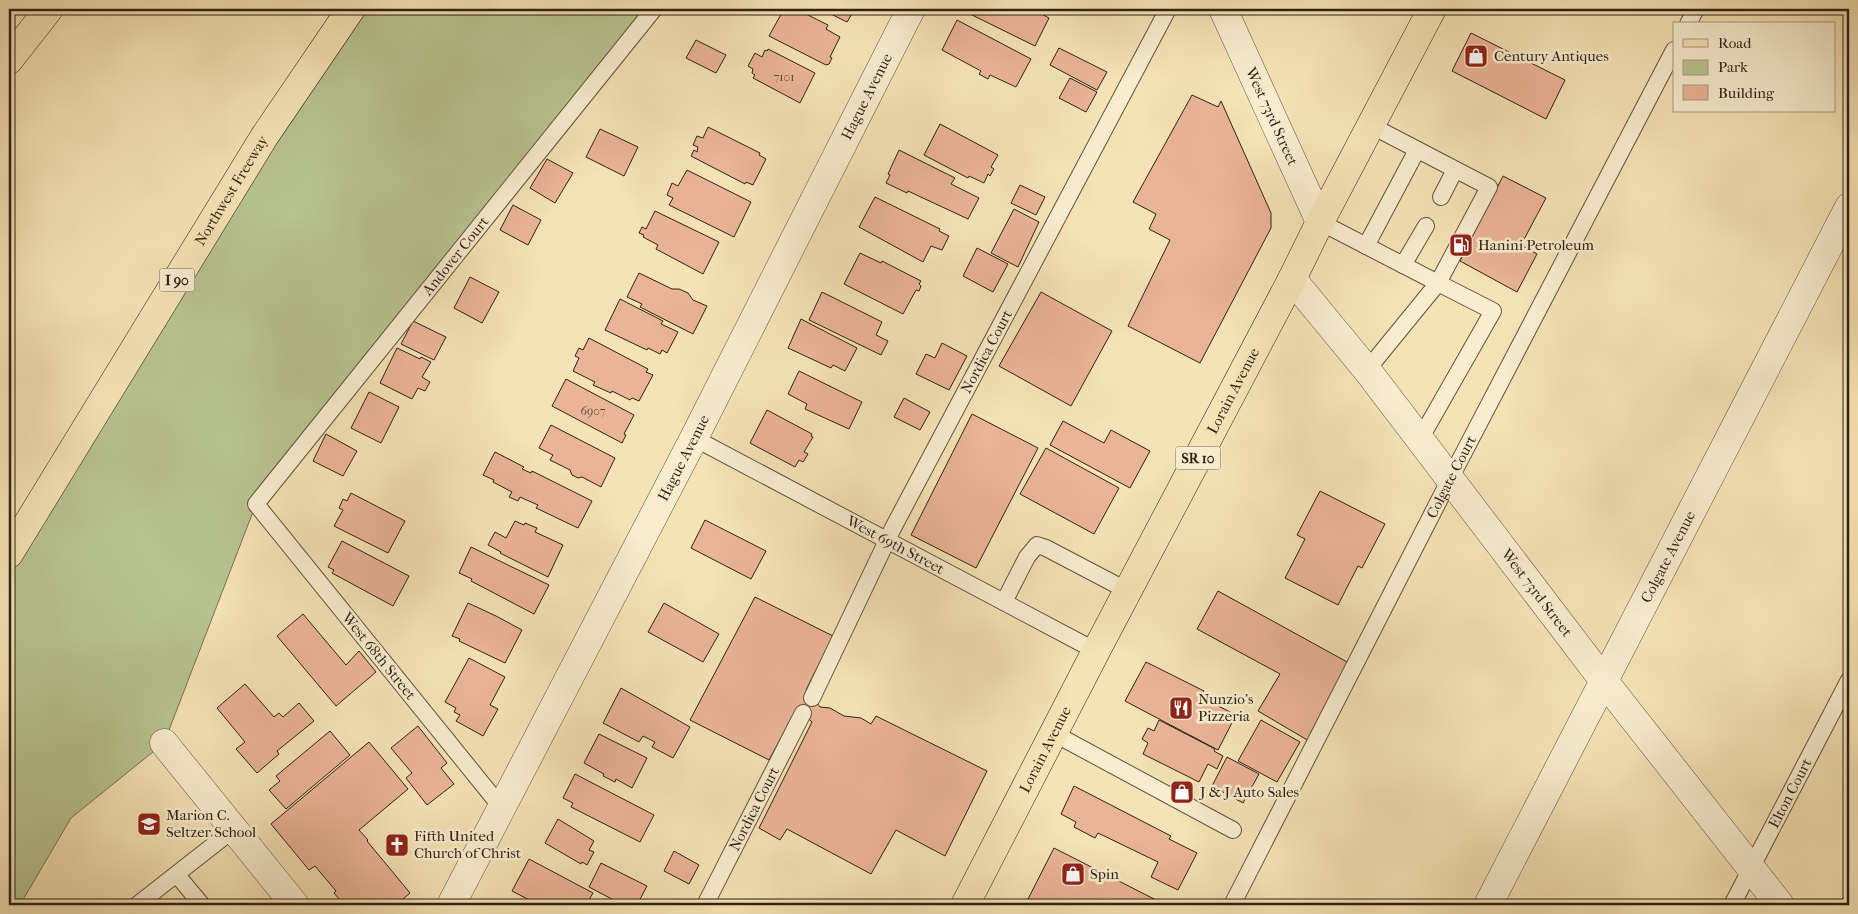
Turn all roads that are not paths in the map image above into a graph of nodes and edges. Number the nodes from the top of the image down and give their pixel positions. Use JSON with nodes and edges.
{"nodes":[{"id":1,"x":49,"y":9,"type":"edge"},
{"id":2,"x":351,"y":9,"type":"edge"},
{"id":3,"x":654,"y":9,"type":"edge"},
{"id":4,"x":911,"y":9,"type":"edge"},
{"id":5,"x":1168,"y":9,"type":"edge"},
{"id":6,"x":1223,"y":9,"type":"edge"},
{"id":7,"x":1432,"y":9,"type":"edge"},
{"id":8,"x":1696,"y":9,"type":"edge"},
{"id":9,"x":1689,"y":22,"type":"edge"},
{"id":10,"x":1673,"y":52,"type":"edge"},
{"id":11,"x":9,"y":60,"type":"edge"},
{"id":12,"x":1370,"y":125,"type":"junction"},
{"id":13,"x":1417,"y":150,"type":"junction"},
{"id":14,"x":1455,"y":170,"type":"junction"},
{"id":15,"x":1441,"y":197,"type":"dead end"},
{"id":16,"x":1849,"y":207,"type":"edge"},
{"id":17,"x":1320,"y":222,"type":"junction"},
{"id":18,"x":1426,"y":226,"type":"dead end"},
{"id":19,"x":1366,"y":246,"type":"junction"},
{"id":20,"x":1404,"y":265,"type":"junction"},
{"id":21,"x":1292,"y":279,"type":"junction"},
{"id":22,"x":1438,"y":283,"type":"junction"},
{"id":23,"x":1367,"y":370,"type":"junction"},
{"id":24,"x":694,"y":438,"type":"junction"},
{"id":25,"x":1419,"y":440,"type":"junction"},
{"id":26,"x":1450,"y":479,"type":"junction"},
{"id":27,"x":256,"y":504,"type":"joint"},
{"id":28,"x":887,"y":540,"type":"junction"},
{"id":29,"x":9,"y":554,"type":"edge"},
{"id":30,"x":1128,"y":591,"type":"junction"},
{"id":31,"x":1004,"y":602,"type":"junction"},
{"id":32,"x":1096,"y":651,"type":"junction"},
{"id":33,"x":1849,"y":680,"type":"edge"},
{"id":34,"x":1604,"y":681,"type":"junction"},
{"id":35,"x":812,"y":698,"type":"dead end"},
{"id":36,"x":803,"y":713,"type":"dead end"},
{"id":37,"x":1054,"y":733,"type":"junction"},
{"id":38,"x":164,"y":742,"type":"dead end"},
{"id":39,"x":502,"y":807,"type":"junction"},
{"id":40,"x":234,"y":829,"type":"junction"},
{"id":41,"x":1233,"y":830,"type":"dead end"},
{"id":42,"x":1751,"y":869,"type":"junction"},
{"id":43,"x":177,"y":875,"type":"junction"},
{"id":44,"x":140,"y":904,"type":"edge"},
{"id":45,"x":202,"y":905,"type":"edge"},
{"id":46,"x":295,"y":905,"type":"edge"},
{"id":47,"x":451,"y":905,"type":"edge"},
{"id":48,"x":705,"y":905,"type":"edge"},
{"id":49,"x":965,"y":905,"type":"edge"},
{"id":50,"x":1232,"y":905,"type":"edge"},
{"id":51,"x":1488,"y":905,"type":"edge"},
{"id":52,"x":1732,"y":905,"type":"edge"},
{"id":53,"x":1780,"y":905,"type":"edge"}],
"edges":[{"from":1,"to":11,"type":"main road"},
{"from":2,"to":29,"type":"main road","name":"Northwest Freeway","number":"I 90"},
{"from":3,"to":27,"type":"lane","name":"Andover Court"},
{"from":4,"to":24,"type":"street","name":"Hague Avenue"},
{"from":5,"to":28,"type":"lane","name":"Nordica Court"},
{"from":6,"to":17,"type":"street","name":"West 73rd Street"},
{"from":7,"to":12,"type":"main road","name":"Lorain Avenue","number":"SR 10"},
{"from":8,"to":9,"type":"lane"},
{"from":10,"to":26,"type":"lane","name":"Colgate Court"},
{"from":12,"to":13,"type":"lane"},
{"from":12,"to":17,"type":"main road","name":"Lorain Avenue","number":"SR 10"},
{"from":13,"to":14,"type":"lane"},
{"from":13,"to":19,"type":"lane"},
{"from":14,"to":15,"type":"lane"},
{"from":14,"to":22,"type":"lane"},
{"from":16,"to":34,"type":"street","name":"Colgate Avenue"},
{"from":17,"to":19,"type":"lane"},
{"from":17,"to":21,"type":"main road","name":"Lorain Avenue","number":"SR 10"},
{"from":18,"to":20,"type":"lane"},
{"from":19,"to":20,"type":"lane"},
{"from":20,"to":22,"type":"lane"},
{"from":21,"to":23,"type":"street","name":"West 73rd Street"},
{"from":21,"to":30,"type":"main road","name":"Lorain Avenue","number":"SR 10"},
{"from":22,"to":23,"type":"lane"},
{"from":22,"to":25,"type":"lane"},
{"from":23,"to":25,"type":"street","name":"West 73rd Street"},
{"from":24,"to":28,"type":"lane","name":"West 69th Street"},
{"from":24,"to":39,"type":"street","name":"Hague Avenue"},
{"from":25,"to":26,"type":"street","name":"West 73rd Street"},
{"from":26,"to":34,"type":"street","name":"West 73rd Street"},
{"from":26,"to":50,"type":"lane","name":"Colgate Court"},
{"from":27,"to":39,"type":"lane","name":"West 68th Street"},
{"from":28,"to":31,"type":"lane","name":"West 69th Street"},
{"from":28,"to":35,"type":"lane","name":"Nordica Court"},
{"from":30,"to":31,"type":"lane"},
{"from":30,"to":32,"type":"main road","name":"Lorain Avenue","number":"SR 10"},
{"from":31,"to":32,"type":"lane","name":"West 69th Street"},
{"from":32,"to":37,"type":"main road","name":"Lorain Avenue","number":"SR 10"},
{"from":33,"to":42,"type":"lane","name":"Elton Court"},
{"from":34,"to":42,"type":"street","name":"West 73rd Street"},
{"from":34,"to":51,"type":"street","name":"Colgate Avenue"},
{"from":36,"to":48,"type":"lane","name":"Nordica Court"},
{"from":37,"to":41,"type":"lane"},
{"from":37,"to":49,"type":"main road","name":"Lorain Avenue","number":"SR 10"},
{"from":38,"to":40,"type":"street"},
{"from":39,"to":47,"type":"street","name":"Hague Avenue"},
{"from":40,"to":43,"type":"lane"},
{"from":40,"to":46,"type":"street"},
{"from":42,"to":52,"type":"lane","name":"Elton Court"},
{"from":42,"to":53,"type":"street","name":"West 73rd Street"},
{"from":43,"to":44,"type":"lane"},
{"from":43,"to":45,"type":"lane"}]}
